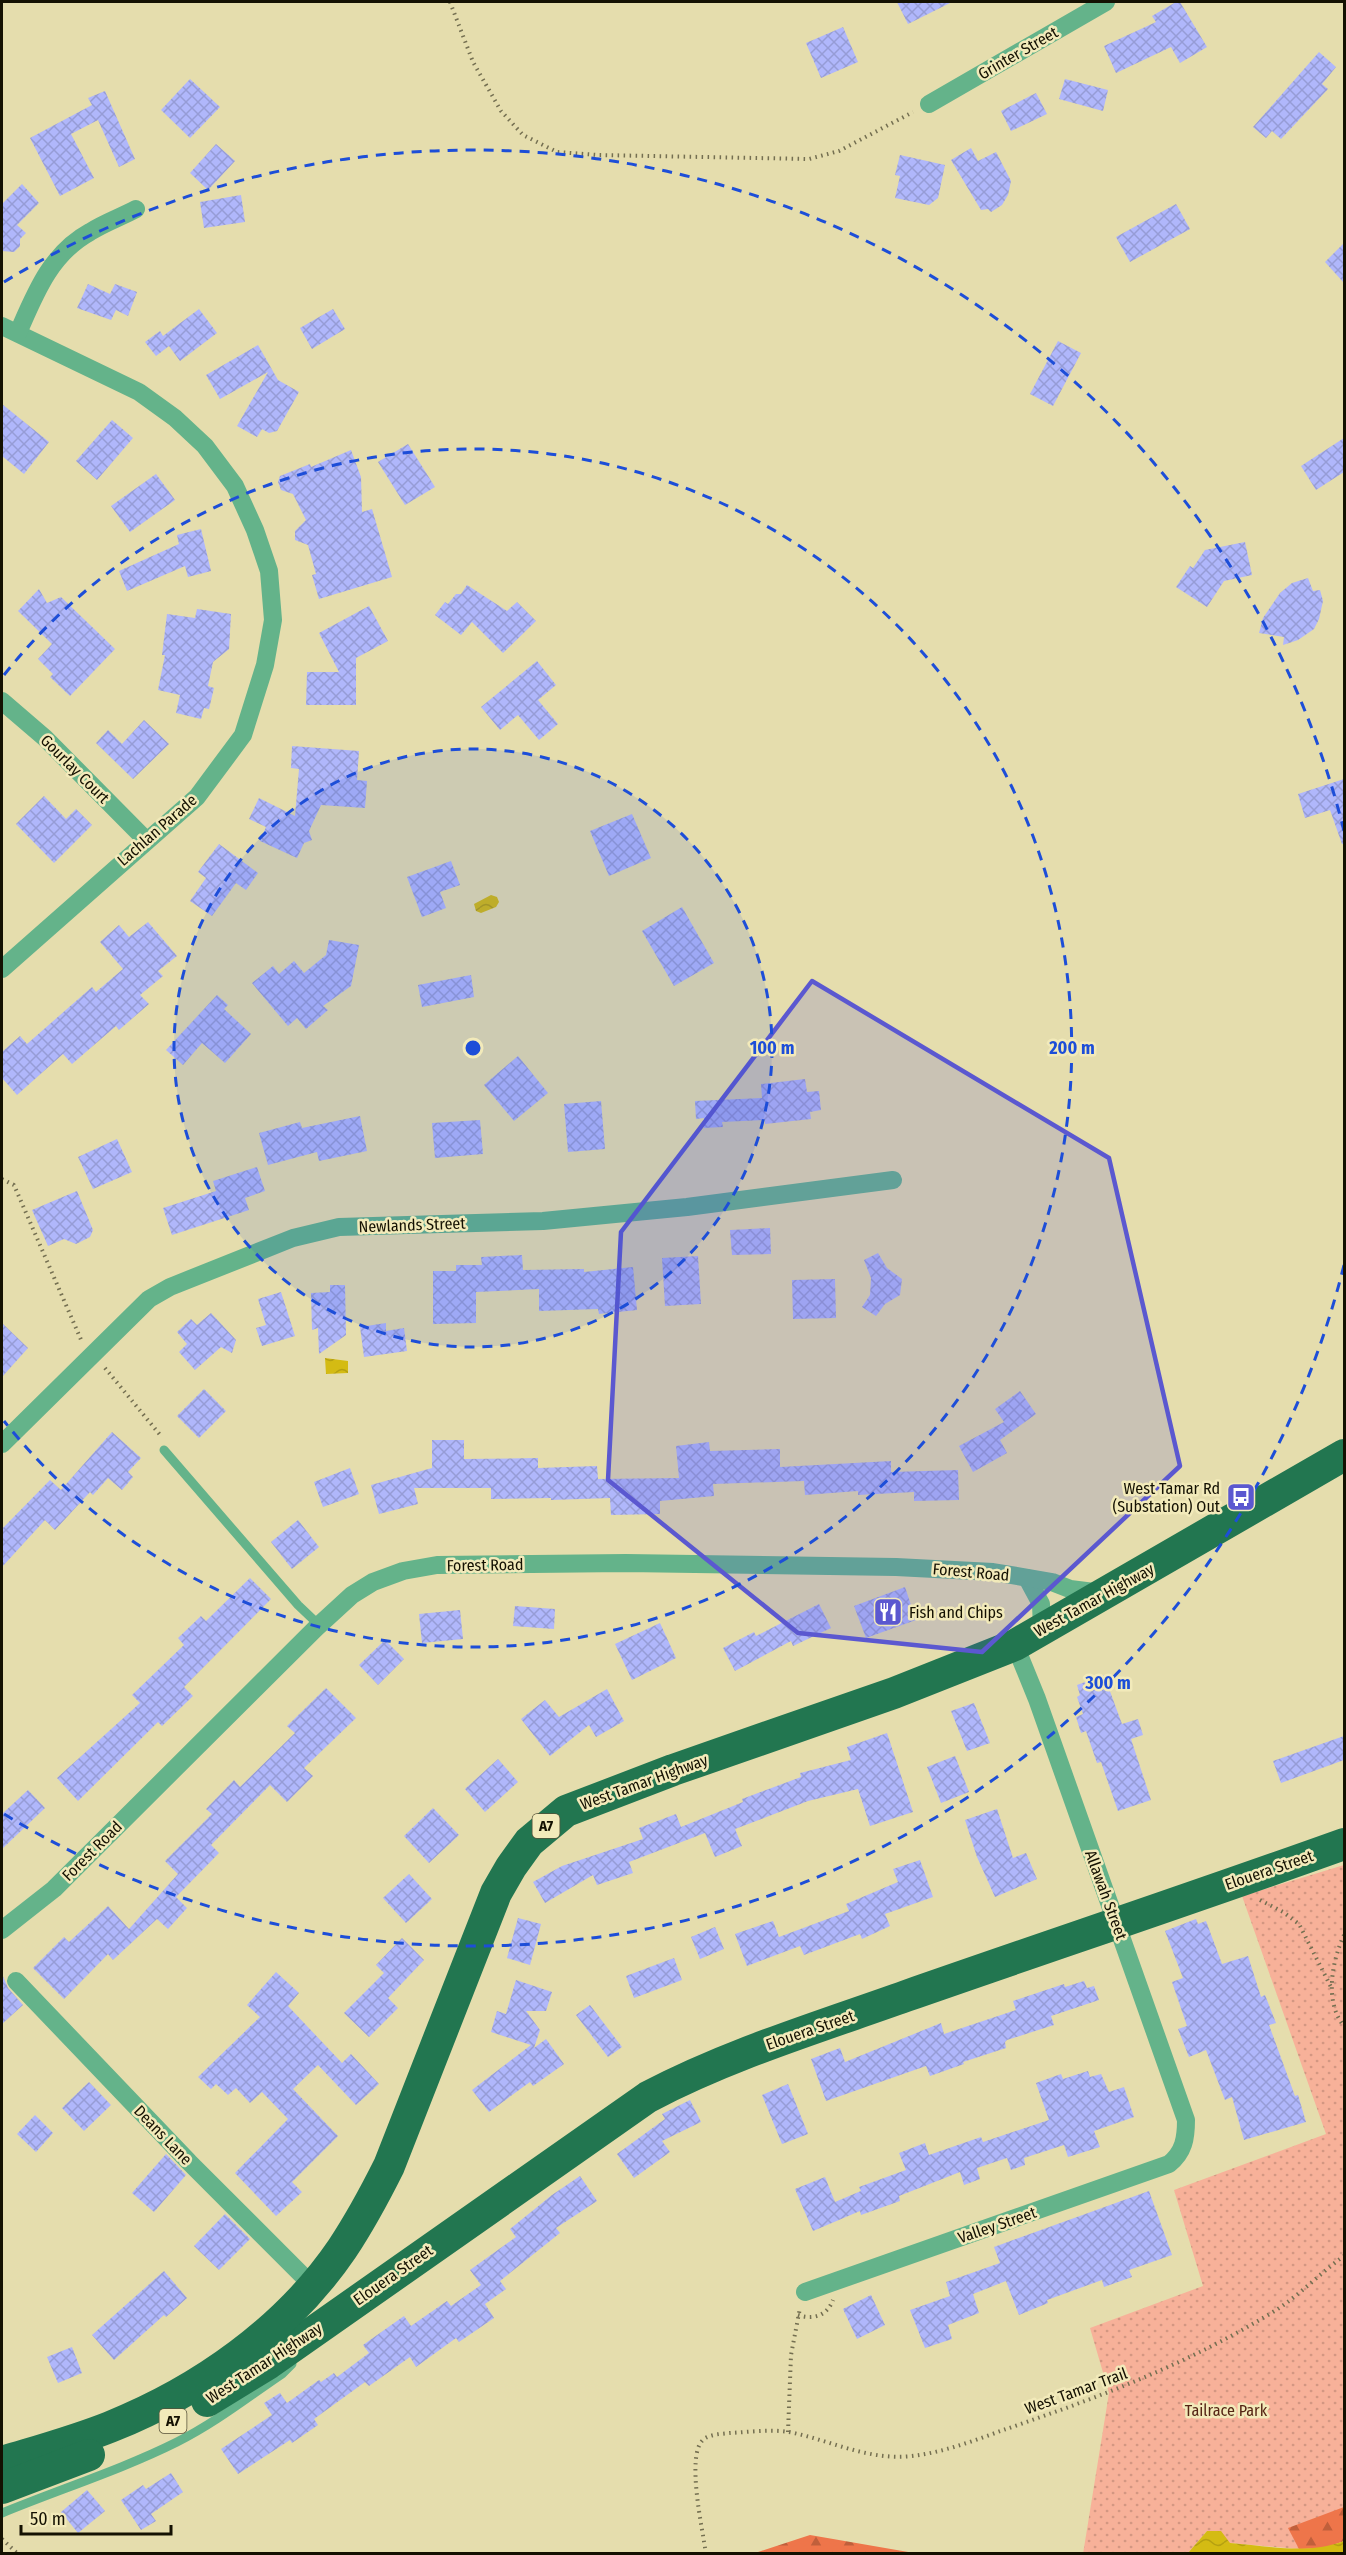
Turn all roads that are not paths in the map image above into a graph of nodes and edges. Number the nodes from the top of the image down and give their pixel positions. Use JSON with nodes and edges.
{"nodes":[{"id":1,"x":1106,"y":2,"type":"edge"},
{"id":2,"x":929,"y":104,"type":"road end"},
{"id":3,"x":136,"y":210,"type":"dead end"},
{"id":4,"x":10,"y":330,"type":"edge"},
{"id":5,"x":2,"y":701,"type":"edge"},
{"id":6,"x":146,"y":840,"type":"junction"},
{"id":7,"x":2,"y":969,"type":"edge"},
{"id":8,"x":893,"y":1180,"type":"dead end"},
{"id":9,"x":2,"y":1444,"type":"edge"},
{"id":10,"x":164,"y":1450,"type":"road end"},
{"id":11,"x":1344,"y":1455,"type":"edge"},
{"id":12,"x":1027,"y":1578,"type":"junction"},
{"id":13,"x":1107,"y":1594,"type":"junction"},
{"id":14,"x":319,"y":1625,"type":"junction"},
{"id":15,"x":1042,"y":1629,"type":"junction"},
{"id":16,"x":1015,"y":1645,"type":"junction"},
{"id":17,"x":1344,"y":1844,"type":"edge"},
{"id":18,"x":1116,"y":1922,"type":"junction"},
{"id":19,"x":2,"y":1930,"type":"edge"},
{"id":20,"x":16,"y":1981,"type":"dead end"},
{"id":21,"x":1183,"y":2148,"type":"joint"},
{"id":22,"x":313,"y":2286,"type":"junction"},
{"id":23,"x":805,"y":2292,"type":"road end"},
{"id":24,"x":328,"y":2321,"type":"junction"},
{"id":25,"x":2,"y":2462,"type":"edge"},
{"id":26,"x":2,"y":2488,"type":"edge"},
{"id":27,"x":2,"y":2512,"type":"edge"}],
"edges":[{"from":1,"to":2,"type":"street","name":"Grinter Street"},
{"from":3,"to":4,"type":"street"},
{"from":4,"to":6,"type":"street","name":"Lachlan Parade"},
{"from":5,"to":6,"type":"street","name":"Gourlay Court"},
{"from":6,"to":7,"type":"street","name":"Lachlan Parade"},
{"from":8,"to":9,"type":"street","name":"Newlands Street"},
{"from":10,"to":14,"type":"lane"},
{"from":11,"to":13,"type":"highway","name":"West Tamar Highway","number":"A7"},
{"from":12,"to":13,"type":"street","name":"Forest Road"},
{"from":12,"to":14,"type":"street","name":"Forest Road"},
{"from":12,"to":15,"type":"street"},
{"from":13,"to":15,"type":"highway","name":"West Tamar Highway","number":"A7"},
{"from":14,"to":19,"type":"street","name":"Forest Road"},
{"from":15,"to":16,"type":"highway","name":"West Tamar Highway","number":"A7"},
{"from":16,"to":18,"type":"street","name":"Allawah Street"},
{"from":16,"to":22,"type":"highway","name":"West Tamar Highway","number":"A7"},
{"from":17,"to":18,"type":"highway","name":"Elouera Street","number":"A7"},
{"from":18,"to":21,"type":"street","name":"Allawah Street"},
{"from":18,"to":24,"type":"highway","name":"Elouera Street","number":"A7"},
{"from":20,"to":22,"type":"street","name":"Deans Lane"},
{"from":21,"to":23,"type":"street","name":"Valley Street"},
{"from":22,"to":25,"type":"highway","name":"West Tamar Highway","number":"A7"},
{"from":24,"to":26,"type":"highway","name":"West Tamar Highway","number":"A7"},
{"from":24,"to":27,"type":"lane"}]}
